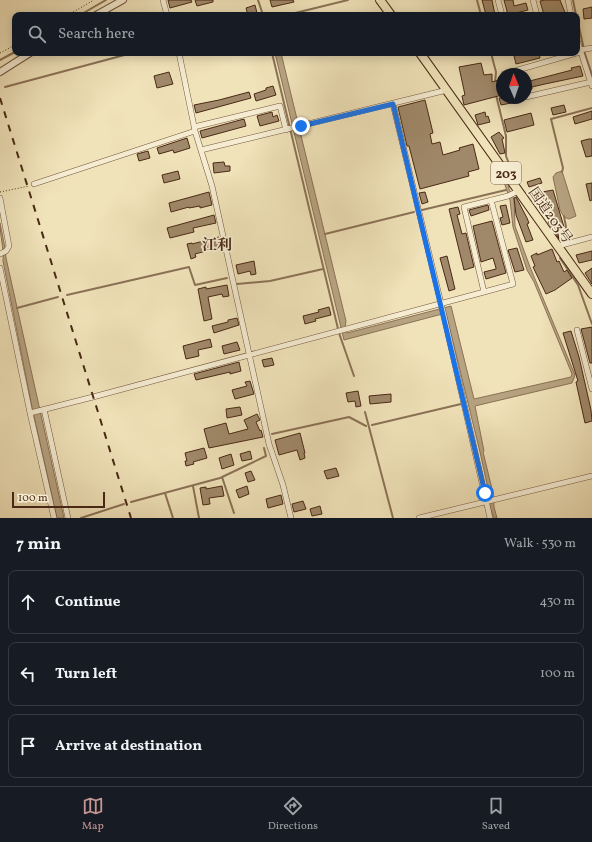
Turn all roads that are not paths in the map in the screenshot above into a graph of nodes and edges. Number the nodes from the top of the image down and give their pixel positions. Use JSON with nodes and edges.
{"nodes":[{"id":1,"x":123,"y":0,"type":"edge"},
{"id":2,"x":163,"y":0,"type":"edge"},
{"id":3,"x":380,"y":0,"type":"edge"},
{"id":4,"x":498,"y":0,"type":"edge"},
{"id":5,"x":533,"y":0,"type":"edge"},
{"id":6,"x":568,"y":0,"type":"edge"},
{"id":7,"x":101,"y":12,"type":"edge"},
{"id":8,"x":166,"y":12,"type":"edge"},
{"id":9,"x":389,"y":12,"type":"edge"},
{"id":10,"x":501,"y":12,"type":"edge"},
{"id":11,"x":536,"y":12,"type":"edge"},
{"id":12,"x":570,"y":12,"type":"edge"},
{"id":13,"x":590,"y":48,"type":"edge"},
{"id":14,"x":580,"y":51,"type":"joint"},
{"id":15,"x":25,"y":56,"type":"edge"},
{"id":16,"x":180,"y":56,"type":"edge"},
{"id":17,"x":422,"y":56,"type":"edge"},
{"id":18,"x":565,"y":56,"type":"edge"},
{"id":19,"x":527,"y":68,"type":"edge"},
{"id":20,"x":0,"y":72,"type":"edge"},
{"id":21,"x":591,"y":84,"type":"edge"},
{"id":22,"x":447,"y":90,"type":"junction"},
{"id":23,"x":532,"y":96,"type":"edge"},
{"id":24,"x":393,"y":104,"type":"junction"},
{"id":25,"x":194,"y":129,"type":"junction"},
{"id":26,"x":286,"y":130,"type":"junction"},
{"id":27,"x":201,"y":150,"type":"junction"},
{"id":28,"x":34,"y":184,"type":"road end"},
{"id":29,"x":516,"y":192,"type":"junction"},
{"id":30,"x":0,"y":198,"type":"edge"},
{"id":31,"x":491,"y":200,"type":"junction"},
{"id":32,"x":592,"y":237,"type":"edge"},
{"id":33,"x":558,"y":246,"type":"junction"},
{"id":34,"x":3,"y":253,"type":"edge"},
{"id":35,"x":0,"y":268,"type":"edge"},
{"id":36,"x":484,"y":292,"type":"junction"},
{"id":37,"x":592,"y":294,"type":"edge"},
{"id":38,"x":441,"y":304,"type":"junction"},
{"id":39,"x":577,"y":330,"type":"dead end"},
{"id":40,"x":250,"y":355,"type":"junction"},
{"id":41,"x":592,"y":389,"type":"edge"},
{"id":42,"x":44,"y":409,"type":"junction"},
{"id":43,"x":30,"y":412,"type":"junction"},
{"id":44,"x":592,"y":476,"type":"edge"},
{"id":45,"x":486,"y":501,"type":"junction"},
{"id":46,"x":54,"y":518,"type":"edge"},
{"id":47,"x":68,"y":518,"type":"edge"},
{"id":48,"x":291,"y":518,"type":"edge"},
{"id":49,"x":419,"y":518,"type":"edge"},
{"id":50,"x":490,"y":518,"type":"edge"}],
"edges":[{"from":1,"to":7,"type":"street"},
{"from":2,"to":8,"type":"street"},
{"from":3,"to":9,"type":"highway"},
{"from":4,"to":10,"type":"street"},
{"from":5,"to":11,"type":"street"},
{"from":6,"to":12,"type":"street"},
{"from":13,"to":14,"type":"street"},
{"from":14,"to":21,"type":"street"},
{"from":15,"to":20,"type":"street"},
{"from":16,"to":25,"type":"street"},
{"from":17,"to":22,"type":"highway","name":"国道203号","number":"203"},
{"from":18,"to":19,"type":"street"},
{"from":21,"to":23,"type":"street"},
{"from":22,"to":24,"type":"street"},
{"from":22,"to":29,"type":"highway","name":"国道203号","number":"203"},
{"from":24,"to":26,"type":"street"},
{"from":24,"to":38,"type":"street"},
{"from":25,"to":26,"type":"street"},
{"from":25,"to":27,"type":"street"},
{"from":25,"to":28,"type":"street"},
{"from":26,"to":27,"type":"street"},
{"from":27,"to":40,"type":"street"},
{"from":29,"to":31,"type":"street"},
{"from":29,"to":33,"type":"highway","name":"国道203号","number":"203"},
{"from":30,"to":34,"type":"street"},
{"from":31,"to":36,"type":"street"},
{"from":31,"to":36,"type":"street"},
{"from":32,"to":33,"type":"street"},
{"from":33,"to":37,"type":"highway","name":"国道203号","number":"203"},
{"from":35,"to":43,"type":"street"},
{"from":36,"to":38,"type":"street"},
{"from":38,"to":40,"type":"street"},
{"from":38,"to":45,"type":"street"},
{"from":39,"to":41,"type":"street"},
{"from":40,"to":42,"type":"street"},
{"from":40,"to":48,"type":"street"},
{"from":42,"to":43,"type":"street"},
{"from":42,"to":47,"type":"street"},
{"from":43,"to":46,"type":"street"},
{"from":44,"to":45,"type":"street"},
{"from":45,"to":49,"type":"street"},
{"from":45,"to":50,"type":"street"}]}
